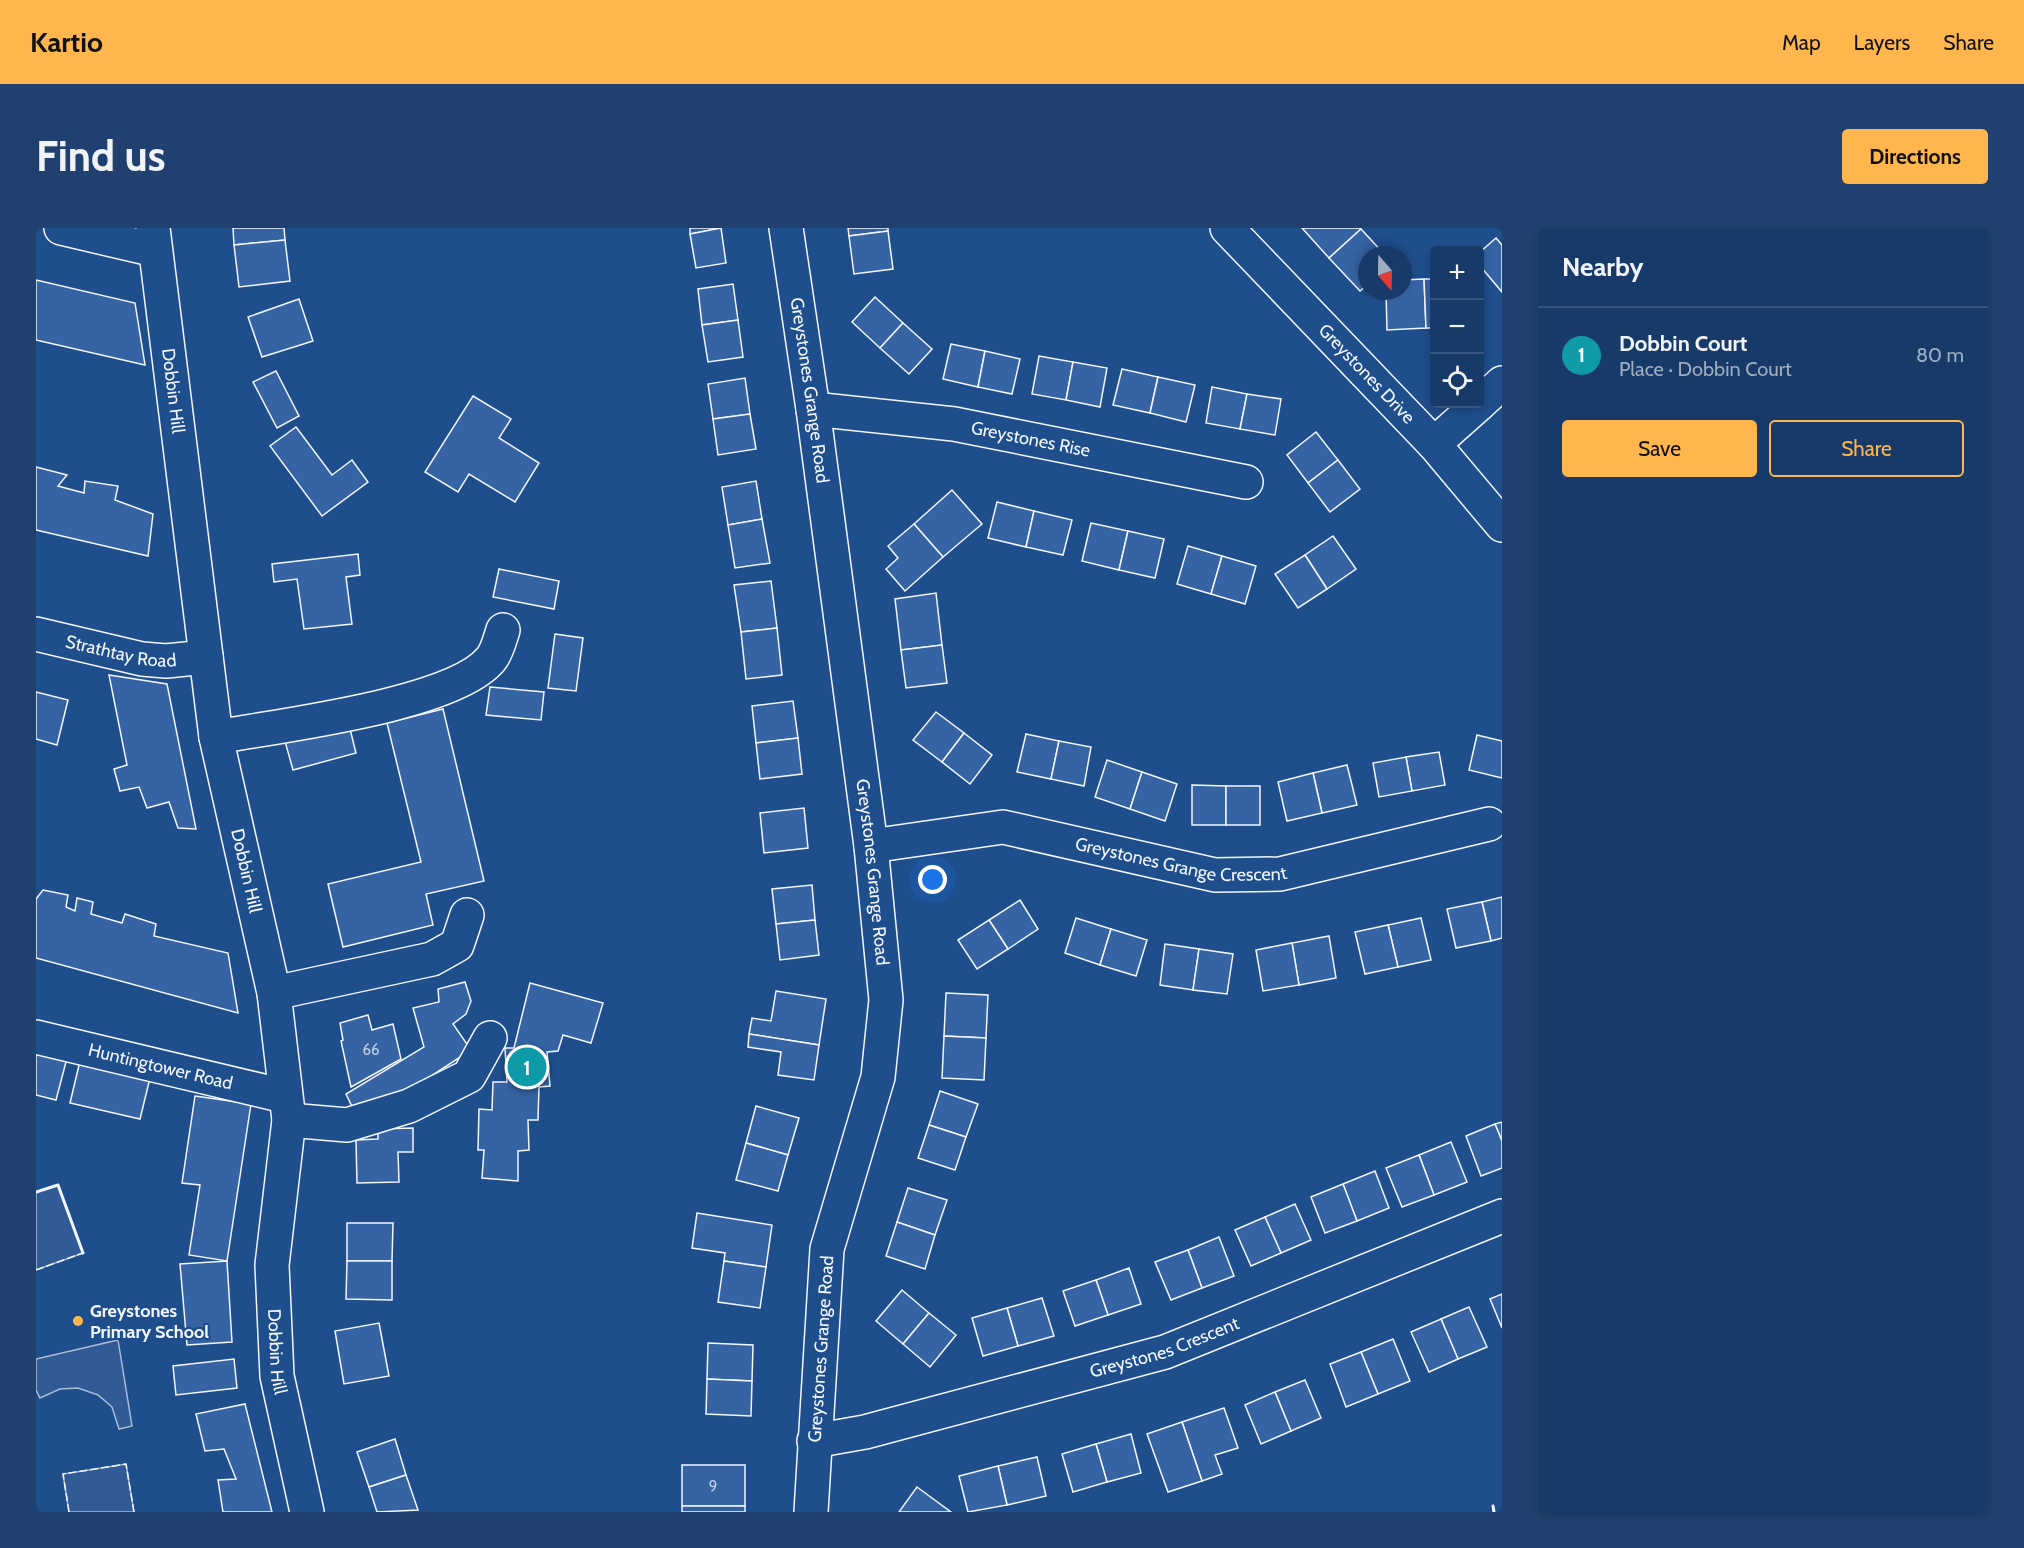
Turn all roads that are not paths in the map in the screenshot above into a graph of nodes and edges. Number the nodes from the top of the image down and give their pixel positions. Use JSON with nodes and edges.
{"nodes":[{"id":1,"x":61,"y":228,"type":"edge"},
{"id":2,"x":786,"y":228,"type":"edge"},
{"id":3,"x":1227,"y":228,"type":"edge"},
{"id":4,"x":154,"y":239,"type":"edge"},
{"id":5,"x":1502,"y":383,"type":"edge"},
{"id":6,"x":1484,"y":399,"type":"edge"},
{"id":7,"x":1474,"y":408,"type":"edge"},
{"id":8,"x":813,"y":409,"type":"junction"},
{"id":9,"x":1434,"y":444,"type":"junction"},
{"id":10,"x":1246,"y":482,"type":"dead end"},
{"id":11,"x":1502,"y":525,"type":"edge"},
{"id":12,"x":503,"y":630,"type":"dead end"},
{"id":13,"x":36,"y":634,"type":"edge"},
{"id":14,"x":206,"y":657,"type":"junction"},
{"id":15,"x":216,"y":737,"type":"junction"},
{"id":16,"x":1489,"y":824,"type":"dead end"},
{"id":17,"x":871,"y":846,"type":"junction"},
{"id":18,"x":467,"y":915,"type":"dead end"},
{"id":19,"x":274,"y":993,"type":"junction"},
{"id":20,"x":36,"y":1037,"type":"edge"},
{"id":21,"x":490,"y":1038,"type":"dead end"},
{"id":22,"x":287,"y":1108,"type":"junction"},
{"id":23,"x":1502,"y":1216,"type":"edge"},
{"id":24,"x":814,"y":1441,"type":"junction"},
{"id":25,"x":308,"y":1512,"type":"edge"},
{"id":26,"x":811,"y":1512,"type":"edge"}],
"edges":[{"from":1,"to":4,"type":"street"},
{"from":2,"to":8,"type":"street","name":"Greystones Grange Road"},
{"from":3,"to":9,"type":"street","name":"Greystones Drive"},
{"from":4,"to":14,"type":"street","name":"Dobbin Hill"},
{"from":5,"to":6,"type":"street"},
{"from":7,"to":9,"type":"street"},
{"from":8,"to":10,"type":"street","name":"Greystones Rise"},
{"from":8,"to":17,"type":"street","name":"Greystones Grange Road"},
{"from":9,"to":11,"type":"street","name":"Greystones Drive"},
{"from":12,"to":15,"type":"street"},
{"from":13,"to":14,"type":"street","name":"Strathtay Road"},
{"from":14,"to":15,"type":"street","name":"Dobbin Hill"},
{"from":15,"to":19,"type":"street","name":"Dobbin Hill"},
{"from":16,"to":17,"type":"street","name":"Greystones Grange Crescent"},
{"from":17,"to":24,"type":"street","name":"Greystones Grange Road"},
{"from":18,"to":19,"type":"street"},
{"from":19,"to":22,"type":"street","name":"Dobbin Hill"},
{"from":20,"to":22,"type":"street","name":"Huntingtower Road"},
{"from":21,"to":22,"type":"street","name":"Huntingtower Road"},
{"from":22,"to":25,"type":"street","name":"Dobbin Hill"},
{"from":23,"to":24,"type":"street","name":"Greystones Crescent"},
{"from":24,"to":26,"type":"street","name":"Greystones Grange Road"}]}
